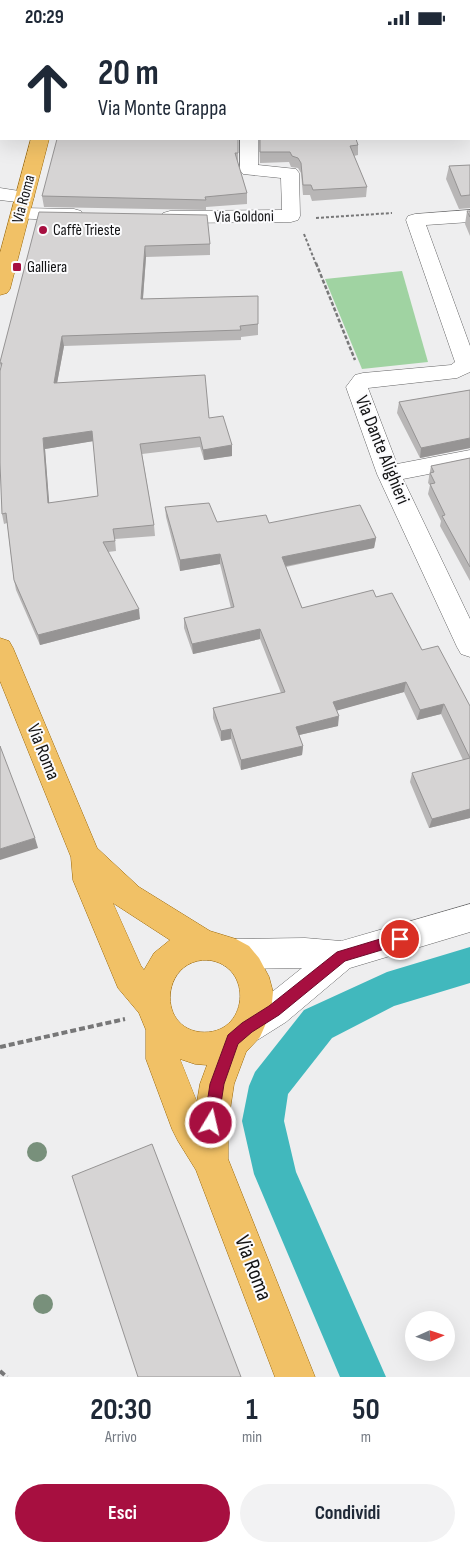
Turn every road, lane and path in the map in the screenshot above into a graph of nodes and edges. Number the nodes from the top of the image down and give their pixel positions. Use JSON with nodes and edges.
{"nodes":[{"id":1,"x":40,"y":140,"type":"edge"},
{"id":2,"x":249,"y":140,"type":"edge"},
{"id":3,"x":0,"y":194,"type":"edge"},
{"id":4,"x":23,"y":205,"type":"junction"},
{"id":5,"x":88,"y":215,"type":"edge"},
{"id":6,"x":470,"y":216,"type":"edge"},
{"id":7,"x":155,"y":217,"type":"edge"},
{"id":8,"x":294,"y":217,"type":"junction"},
{"id":9,"x":415,"y":220,"type":"junction"},
{"id":10,"x":0,"y":289,"type":"edge"},
{"id":11,"x":362,"y":380,"type":"junction"},
{"id":12,"x":470,"y":458,"type":"edge"},
{"id":13,"x":388,"y":474,"type":"junction"},
{"id":14,"x":470,"y":647,"type":"edge"},
{"id":15,"x":0,"y":648,"type":"edge"},
{"id":16,"x":86,"y":857,"type":"junction"},
{"id":17,"x":470,"y":918,"type":"edge"},
{"id":18,"x":220,"y":950,"type":"junction"},
{"id":19,"x":342,"y":956,"type":"junction"},
{"id":20,"x":157,"y":1015,"type":"junction"},
{"id":21,"x":240,"y":1034,"type":"junction"},
{"id":22,"x":0,"y":1047,"type":"edge"},
{"id":23,"x":210,"y":1159,"type":"junction"},
{"id":24,"x":0,"y":1371,"type":"edge"},
{"id":25,"x":7,"y":1377,"type":"edge"},
{"id":26,"x":296,"y":1377,"type":"edge"}],
"edges":[{"from":1,"to":4,"type":"main road","name":"Via Roma"},
{"from":2,"to":8,"type":"street","name":"Via Goldoni"},
{"from":3,"to":4,"type":"street"},
{"from":4,"to":5,"type":"street"},
{"from":4,"to":10,"type":"main road","name":"Via Roma"},
{"from":6,"to":9,"type":"street"},
{"from":7,"to":8,"type":"street","name":"Via Goldoni"},
{"from":8,"to":9,"type":"path"},
{"from":8,"to":11,"type":"path"},
{"from":9,"to":11,"type":"street","name":"Via Dante Alighieri"},
{"from":11,"to":13,"type":"street","name":"Via Dante Alighieri"},
{"from":12,"to":13,"type":"street"},
{"from":13,"to":14,"type":"street","name":"Via Dante Alighieri"},
{"from":15,"to":16,"type":"main road","name":"Via Roma"},
{"from":16,"to":18,"type":"main road","name":"Via Roma"},
{"from":16,"to":20,"type":"main road","name":"Via Roma"},
{"from":17,"to":19,"type":"street"},
{"from":18,"to":19,"type":"street"},
{"from":18,"to":20,"type":"main road","name":"Via Roma"},
{"from":18,"to":21,"type":"main road","name":"Via Roma"},
{"from":19,"to":21,"type":"street"},
{"from":20,"to":21,"type":"main road","name":"Via Roma"},
{"from":20,"to":22,"type":"path"},
{"from":20,"to":23,"type":"main road","name":"Via Roma"},
{"from":21,"to":23,"type":"main road","name":"Via Roma"},
{"from":23,"to":26,"type":"main road","name":"Via Roma"},
{"from":24,"to":25,"type":"path"}]}
